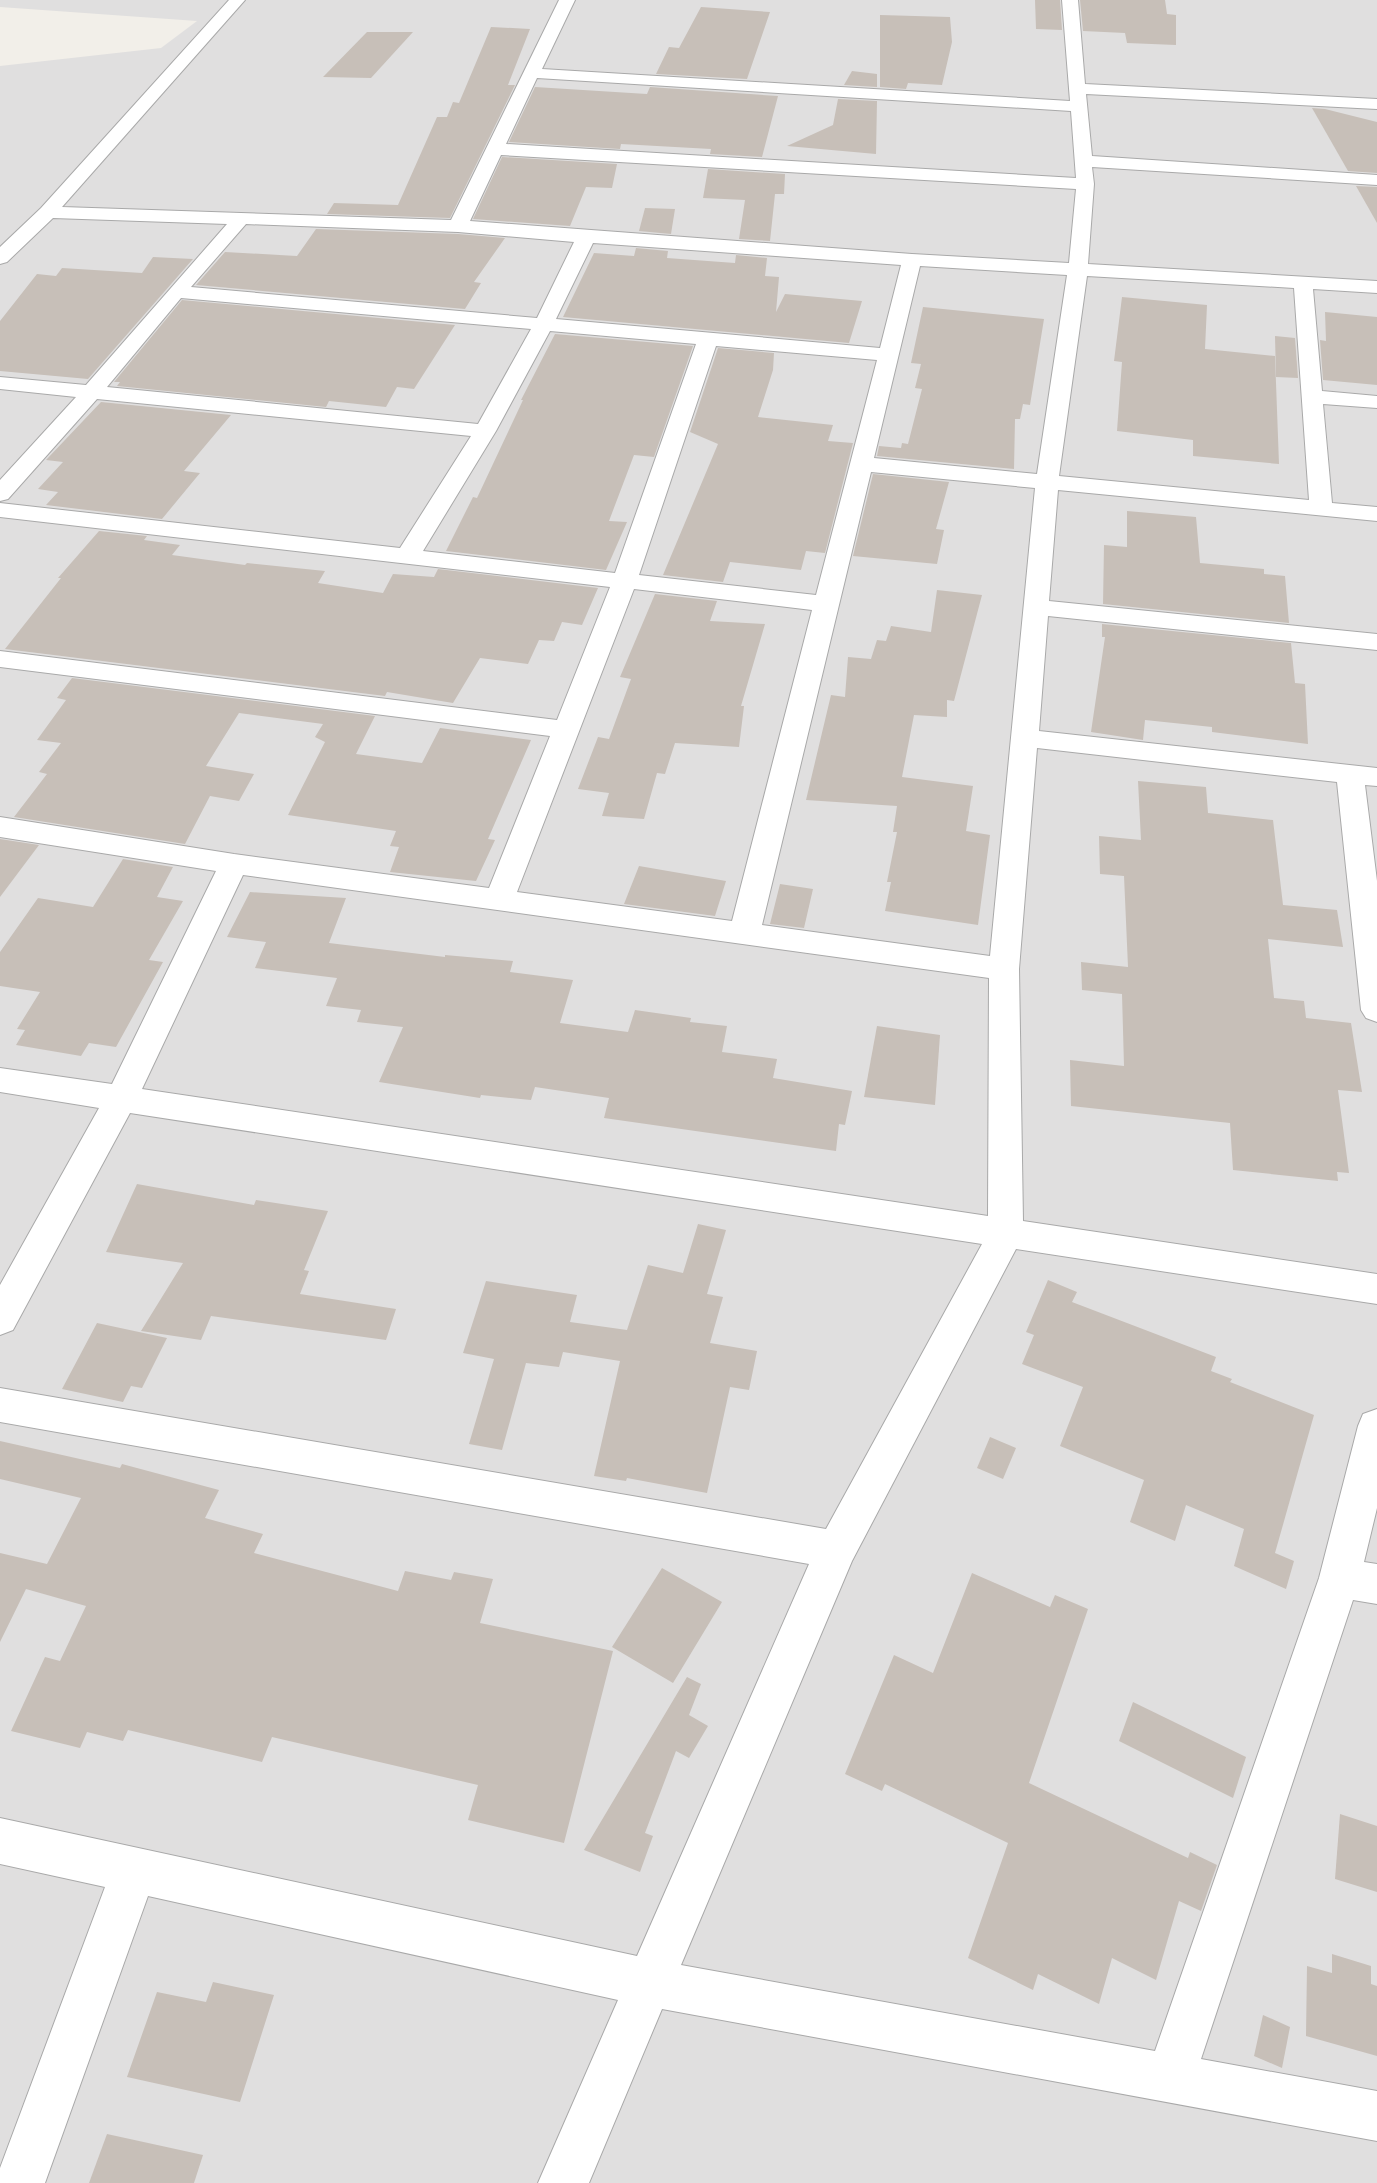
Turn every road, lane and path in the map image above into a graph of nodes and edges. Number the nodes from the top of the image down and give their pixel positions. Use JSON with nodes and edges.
{"nodes":[{"id":1,"x":237,"y":0,"type":"edge"},
{"id":2,"x":567,"y":0,"type":"edge"},
{"id":3,"x":1070,"y":0,"type":"edge"},
{"id":4,"x":531,"y":73,"type":"junction"},
{"id":5,"x":1078,"y":98,"type":"junction"},
{"id":6,"x":1377,"y":104,"type":"edge"},
{"id":7,"x":495,"y":149,"type":"junction"},
{"id":8,"x":1084,"y":173,"type":"junction"},
{"id":9,"x":1377,"y":180,"type":"edge"},
{"id":10,"x":48,"y":212,"type":"junction"},
{"id":11,"x":242,"y":219,"type":"junction"},
{"id":12,"x":458,"y":226,"type":"junction"},
{"id":13,"x":586,"y":237,"type":"junction"},
{"id":14,"x":0,"y":258,"type":"edge"},
{"id":15,"x":912,"y":260,"type":"junction"},
{"id":16,"x":1078,"y":269,"type":"junction"},
{"id":17,"x":1303,"y":282,"type":"junction"},
{"id":18,"x":1377,"y":286,"type":"edge"},
{"id":19,"x":176,"y":292,"type":"junction"},
{"id":20,"x":544,"y":324,"type":"junction"},
{"id":21,"x":708,"y":339,"type":"junction"},
{"id":22,"x":889,"y":355,"type":"junction"},
{"id":23,"x":0,"y":383,"type":"edge"},
{"id":24,"x":92,"y":392,"type":"junction"},
{"id":25,"x":1311,"y":396,"type":"junction"},
{"id":26,"x":1377,"y":402,"type":"edge"},
{"id":27,"x":485,"y":430,"type":"junction"},
{"id":28,"x":861,"y":464,"type":"junction"},
{"id":29,"x":1047,"y":483,"type":"junction"},
{"id":30,"x":0,"y":494,"type":"edge"},
{"id":31,"x":1321,"y":509,"type":"junction"},
{"id":32,"x":0,"y":510,"type":"edge"},
{"id":33,"x":1377,"y":514,"type":"edge"},
{"id":34,"x":408,"y":555,"type":"junction"},
{"id":35,"x":625,"y":580,"type":"junction"},
{"id":36,"x":827,"y":604,"type":"junction"},
{"id":37,"x":1036,"y":607,"type":"junction"},
{"id":38,"x":1377,"y":642,"type":"edge"},
{"id":39,"x":0,"y":659,"type":"edge"},
{"id":40,"x":564,"y":729,"type":"junction"},
{"id":41,"x":1024,"y":738,"type":"junction"},
{"id":42,"x":1364,"y":775,"type":"edge"},
{"id":43,"x":0,"y":827,"type":"edge"},
{"id":44,"x":234,"y":864,"type":"junction"},
{"id":45,"x":499,"y":900,"type":"junction"},
{"id":46,"x":744,"y":935,"type":"junction"},
{"id":47,"x":1004,"y":969,"type":"junction"},
{"id":48,"x":1377,"y":1010,"type":"edge"},
{"id":49,"x":0,"y":1080,"type":"edge"},
{"id":50,"x":121,"y":1099,"type":"junction"},
{"id":51,"x":1006,"y":1233,"type":"junction"},
{"id":52,"x":1377,"y":1289,"type":"edge"},
{"id":53,"x":0,"y":1319,"type":"edge"},
{"id":54,"x":0,"y":1405,"type":"edge"},
{"id":55,"x":1377,"y":1426,"type":"edge"},
{"id":56,"x":836,"y":1550,"type":"junction"},
{"id":57,"x":1358,"y":1581,"type":"edge"},
{"id":58,"x":0,"y":1841,"type":"edge"},
{"id":59,"x":134,"y":1870,"type":"junction"},
{"id":60,"x":649,"y":1983,"type":"junction"},
{"id":61,"x":1170,"y":2078,"type":"junction"},
{"id":62,"x":1377,"y":2116,"type":"edge"},
{"id":63,"x":20,"y":2183,"type":"edge"},
{"id":64,"x":563,"y":2183,"type":"edge"}],
"edges":[{"from":1,"to":10,"type":"street"},
{"from":2,"to":4,"type":"street"},
{"from":3,"to":5,"type":"street"},
{"from":4,"to":5,"type":"street"},
{"from":4,"to":7,"type":"street"},
{"from":5,"to":6,"type":"street"},
{"from":5,"to":8,"type":"street"},
{"from":7,"to":8,"type":"street"},
{"from":7,"to":12,"type":"street"},
{"from":8,"to":9,"type":"street"},
{"from":8,"to":16,"type":"street"},
{"from":10,"to":11,"type":"street"},
{"from":10,"to":14,"type":"street"},
{"from":11,"to":12,"type":"street"},
{"from":11,"to":19,"type":"street"},
{"from":12,"to":13,"type":"street"},
{"from":13,"to":15,"type":"street"},
{"from":13,"to":20,"type":"street"},
{"from":15,"to":16,"type":"street"},
{"from":15,"to":22,"type":"street"},
{"from":16,"to":17,"type":"street"},
{"from":16,"to":29,"type":"street"},
{"from":17,"to":18,"type":"street"},
{"from":17,"to":25,"type":"street"},
{"from":19,"to":20,"type":"street"},
{"from":19,"to":24,"type":"street"},
{"from":20,"to":21,"type":"street"},
{"from":20,"to":27,"type":"street"},
{"from":21,"to":22,"type":"street"},
{"from":21,"to":35,"type":"street"},
{"from":22,"to":28,"type":"street"},
{"from":23,"to":24,"type":"street"},
{"from":24,"to":27,"type":"street"},
{"from":24,"to":30,"type":"street"},
{"from":25,"to":26,"type":"street"},
{"from":25,"to":31,"type":"street"},
{"from":27,"to":34,"type":"street"},
{"from":28,"to":29,"type":"street"},
{"from":28,"to":36,"type":"street"},
{"from":29,"to":31,"type":"street"},
{"from":29,"to":37,"type":"street"},
{"from":31,"to":33,"type":"street"},
{"from":32,"to":34,"type":"street"},
{"from":34,"to":35,"type":"street"},
{"from":35,"to":36,"type":"street"},
{"from":35,"to":40,"type":"street"},
{"from":36,"to":46,"type":"street"},
{"from":37,"to":38,"type":"street"},
{"from":37,"to":41,"type":"street"},
{"from":39,"to":40,"type":"street"},
{"from":40,"to":45,"type":"street"},
{"from":41,"to":42,"type":"street"},
{"from":41,"to":47,"type":"street"},
{"from":42,"to":48,"type":"street"},
{"from":43,"to":44,"type":"street"},
{"from":44,"to":45,"type":"street"},
{"from":44,"to":50,"type":"street"},
{"from":45,"to":46,"type":"street"},
{"from":46,"to":47,"type":"street"},
{"from":47,"to":51,"type":"street"},
{"from":49,"to":50,"type":"street"},
{"from":50,"to":51,"type":"street"},
{"from":50,"to":53,"type":"street"},
{"from":51,"to":52,"type":"street"},
{"from":51,"to":56,"type":"street"},
{"from":54,"to":56,"type":"street"},
{"from":55,"to":57,"type":"street"},
{"from":56,"to":60,"type":"street"},
{"from":57,"to":61,"type":"street"},
{"from":58,"to":59,"type":"street"},
{"from":59,"to":60,"type":"street"},
{"from":59,"to":63,"type":"street"},
{"from":60,"to":61,"type":"street"},
{"from":60,"to":64,"type":"street"},
{"from":61,"to":62,"type":"street"}]}
